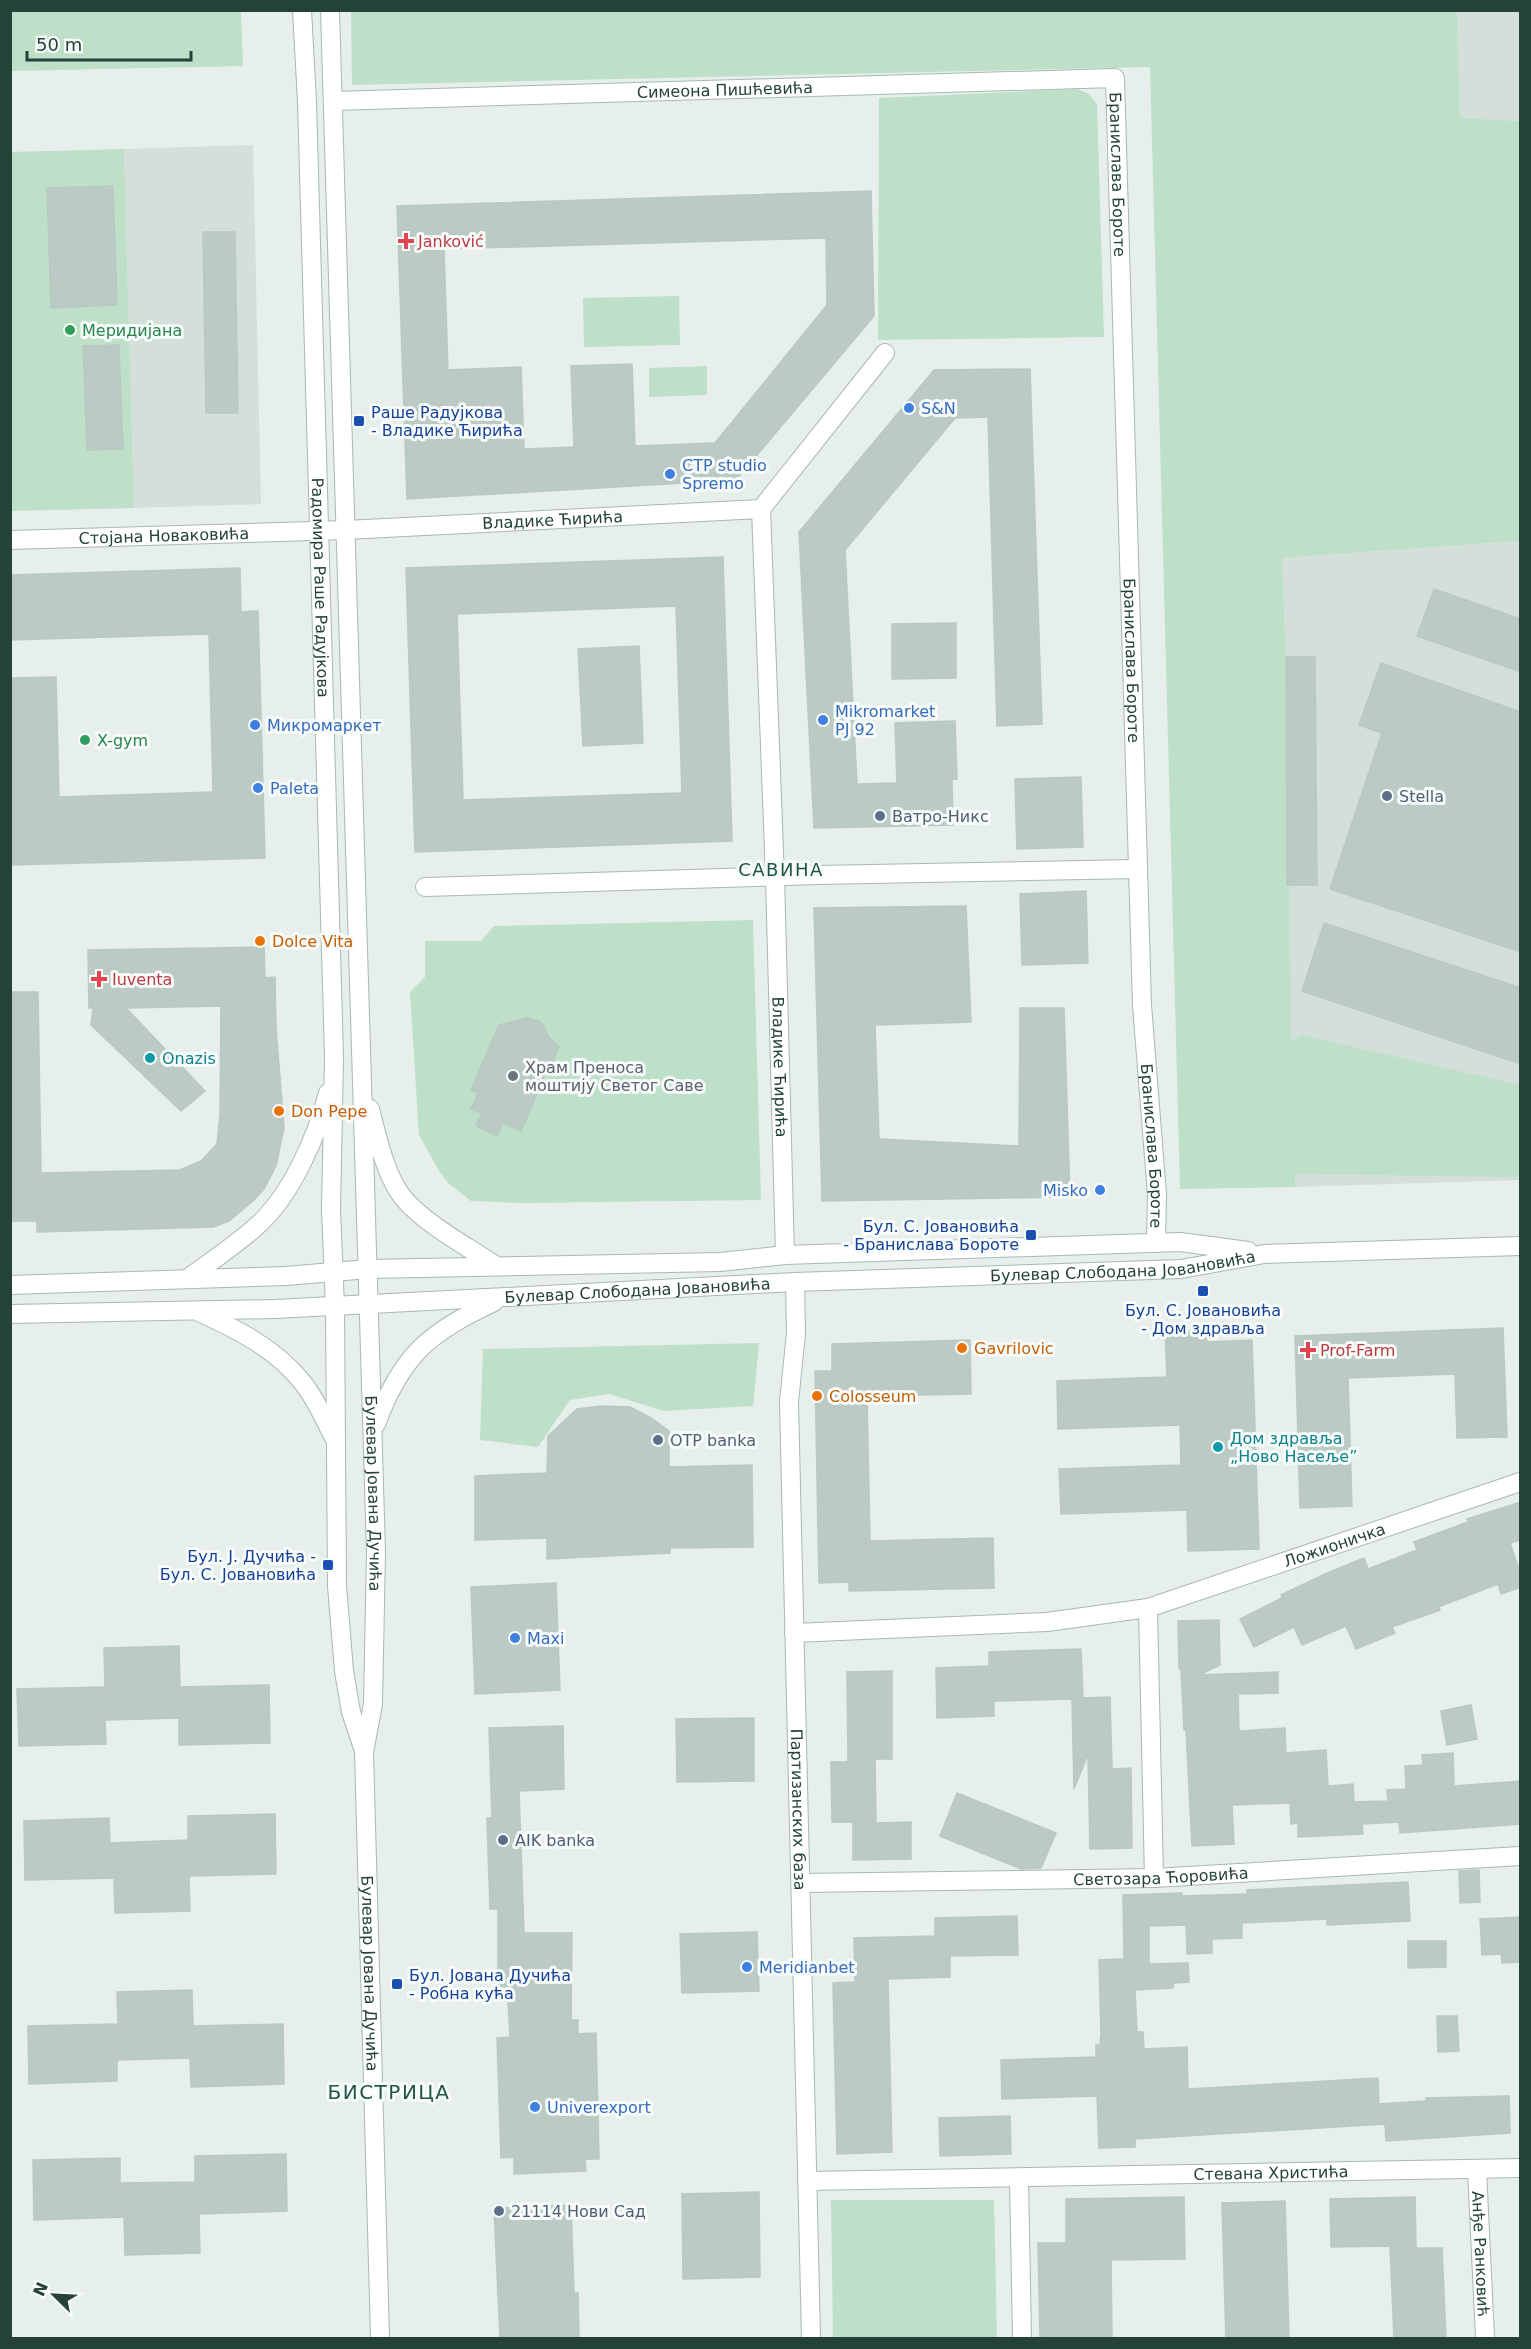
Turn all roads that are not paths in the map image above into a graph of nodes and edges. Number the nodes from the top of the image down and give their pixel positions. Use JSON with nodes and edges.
{"nodes":[{"id":1,"x":302,"y":10,"type":"edge"},
{"id":2,"x":330,"y":10,"type":"edge"},
{"id":3,"x":1115,"y":78,"type":"joint"},
{"id":4,"x":333,"y":101,"type":"junction"},
{"id":5,"x":885,"y":353,"type":"dead end"},
{"id":6,"x":761,"y":509,"type":"junction"},
{"id":7,"x":318,"y":530,"type":"junction"},
{"id":8,"x":345,"y":530,"type":"junction"},
{"id":9,"x":10,"y":540,"type":"edge"},
{"id":10,"x":1138,"y":869,"type":"junction"},
{"id":11,"x":774,"y":877,"type":"junction"},
{"id":12,"x":425,"y":887,"type":"dead end"},
{"id":13,"x":334,"y":1071,"type":"junction"},
{"id":14,"x":362,"y":1071,"type":"junction"},
{"id":15,"x":1156,"y":1244,"type":"junction"},
{"id":16,"x":1521,"y":1246,"type":"edge"},
{"id":17,"x":1264,"y":1254,"type":"junction"},
{"id":18,"x":785,"y":1255,"type":"junction"},
{"id":19,"x":496,"y":1266,"type":"junction"},
{"id":20,"x":368,"y":1269,"type":"junction"},
{"id":21,"x":334,"y":1272,"type":"junction"},
{"id":22,"x":187,"y":1279,"type":"junction"},
{"id":23,"x":795,"y":1282,"type":"junction"},
{"id":24,"x":10,"y":1285,"type":"edge"},
{"id":25,"x":501,"y":1299,"type":"junction"},
{"id":26,"x":370,"y":1304,"type":"junction"},
{"id":27,"x":335,"y":1306,"type":"junction"},
{"id":28,"x":192,"y":1309,"type":"junction"},
{"id":29,"x":10,"y":1314,"type":"edge"},
{"id":30,"x":372,"y":1434,"type":"junction"},
{"id":31,"x":335,"y":1438,"type":"junction"},
{"id":32,"x":1521,"y":1482,"type":"edge"},
{"id":33,"x":1148,"y":1608,"type":"junction"},
{"id":34,"x":794,"y":1633,"type":"junction"},
{"id":35,"x":364,"y":1752,"type":"junction"},
{"id":36,"x":1521,"y":1856,"type":"edge"},
{"id":37,"x":1154,"y":1878,"type":"junction"},
{"id":38,"x":801,"y":1883,"type":"junction"},
{"id":39,"x":1521,"y":2168,"type":"edge"},
{"id":40,"x":1477,"y":2170,"type":"junction"},
{"id":41,"x":1019,"y":2178,"type":"junction"},
{"id":42,"x":807,"y":2181,"type":"junction"},
{"id":43,"x":380,"y":2338,"type":"edge"},
{"id":44,"x":811,"y":2338,"type":"edge"},
{"id":45,"x":1022,"y":2338,"type":"edge"},
{"id":46,"x":1485,"y":2338,"type":"edge"}],
"edges":[{"from":1,"to":7,"type":"street","name":"Радомира Раше Радујкова"},
{"from":2,"to":4,"type":"street","name":"Радомира Раше Радујкова"},
{"from":3,"to":4,"type":"street","name":"Симеона Пишћевића"},
{"from":3,"to":10,"type":"street","name":"Бранислава Бороте"},
{"from":4,"to":8,"type":"street","name":"Радомира Раше Радујкова"},
{"from":5,"to":6,"type":"street"},
{"from":6,"to":8,"type":"street","name":"Владике Ћирића"},
{"from":6,"to":11,"type":"street","name":"Владике Ћирића"},
{"from":7,"to":8,"type":"street","name":"Владике Ћирића"},
{"from":7,"to":9,"type":"street","name":"Стојана Новаковића"},
{"from":7,"to":13,"type":"street","name":"Радомира Раше Радујкова"},
{"from":8,"to":14,"type":"street","name":"Радомира Раше Радујкова"},
{"from":10,"to":11,"type":"street"},
{"from":10,"to":15,"type":"street","name":"Бранислава Бороте"},
{"from":11,"to":12,"type":"street"},
{"from":11,"to":18,"type":"street","name":"Владике Ћирића"},
{"from":13,"to":21,"type":"street","name":"Радомира Раше Радујкова"},
{"from":13,"to":22,"type":"street"},
{"from":14,"to":19,"type":"street"},
{"from":14,"to":20,"type":"street","name":"Радомира Раше Радујкова"},
{"from":15,"to":17,"type":"street","name":"Булевар Слободана Јовановића"},
{"from":15,"to":18,"type":"street","name":"Булевар Слободана Јовановића"},
{"from":16,"to":17,"type":"street","name":"Булевар Слободана Јовановића"},
{"from":17,"to":23,"type":"street","name":"Булевар Слободана Јовановића"},
{"from":18,"to":19,"type":"street","name":"Булевар Слободана Јовановића"},
{"from":19,"to":20,"type":"street","name":"Булевар Слободана Јовановића"},
{"from":20,"to":21,"type":"street","name":"Булевар Слободана Јовановића"},
{"from":20,"to":26,"type":"street","name":"Булевар Јована Дучића"},
{"from":21,"to":22,"type":"street","name":"Булевар Слободана Јовановића"},
{"from":21,"to":27,"type":"street","name":"Булевар Јована Дучића"},
{"from":22,"to":24,"type":"street","name":"Булевар Слободана Јовановића"},
{"from":23,"to":25,"type":"street","name":"Булевар Слободана Јовановића"},
{"from":23,"to":34,"type":"street","name":"Партизанских база"},
{"from":25,"to":26,"type":"street","name":"Булевар Слободана Јовановића"},
{"from":25,"to":30,"type":"street"},
{"from":26,"to":27,"type":"street","name":"Булевар Слободана Јовановића"},
{"from":26,"to":30,"type":"street","name":"Булевар Јована Дучића"},
{"from":27,"to":28,"type":"street","name":"Булевар Слободана Јовановића"},
{"from":27,"to":31,"type":"street","name":"Булевар Јована Дучића"},
{"from":28,"to":29,"type":"street","name":"Булевар Слободана Јовановића"},
{"from":28,"to":31,"type":"street"},
{"from":30,"to":35,"type":"street","name":"Булевар Јована Дучића"},
{"from":31,"to":35,"type":"street","name":"Булевар Јована Дучића"},
{"from":32,"to":33,"type":"street","name":"Ложионичка"},
{"from":33,"to":34,"type":"street","name":"Ложионичка"},
{"from":33,"to":37,"type":"street"},
{"from":34,"to":38,"type":"street","name":"Партизанских база"},
{"from":35,"to":43,"type":"street","name":"Булевар Јована Дучића"},
{"from":36,"to":37,"type":"street","name":"Светозара Ћоровића"},
{"from":37,"to":38,"type":"street","name":"Светозара Ћоровића"},
{"from":38,"to":42,"type":"street","name":"Партизанских база"},
{"from":39,"to":40,"type":"street","name":"Стевана Христића"},
{"from":40,"to":41,"type":"street","name":"Стевана Христића"},
{"from":40,"to":46,"type":"street","name":"Анђе Ранковић"},
{"from":41,"to":42,"type":"street","name":"Стевана Христића"},
{"from":41,"to":45,"type":"street"},
{"from":42,"to":44,"type":"street","name":"Партизанских база"}]}
